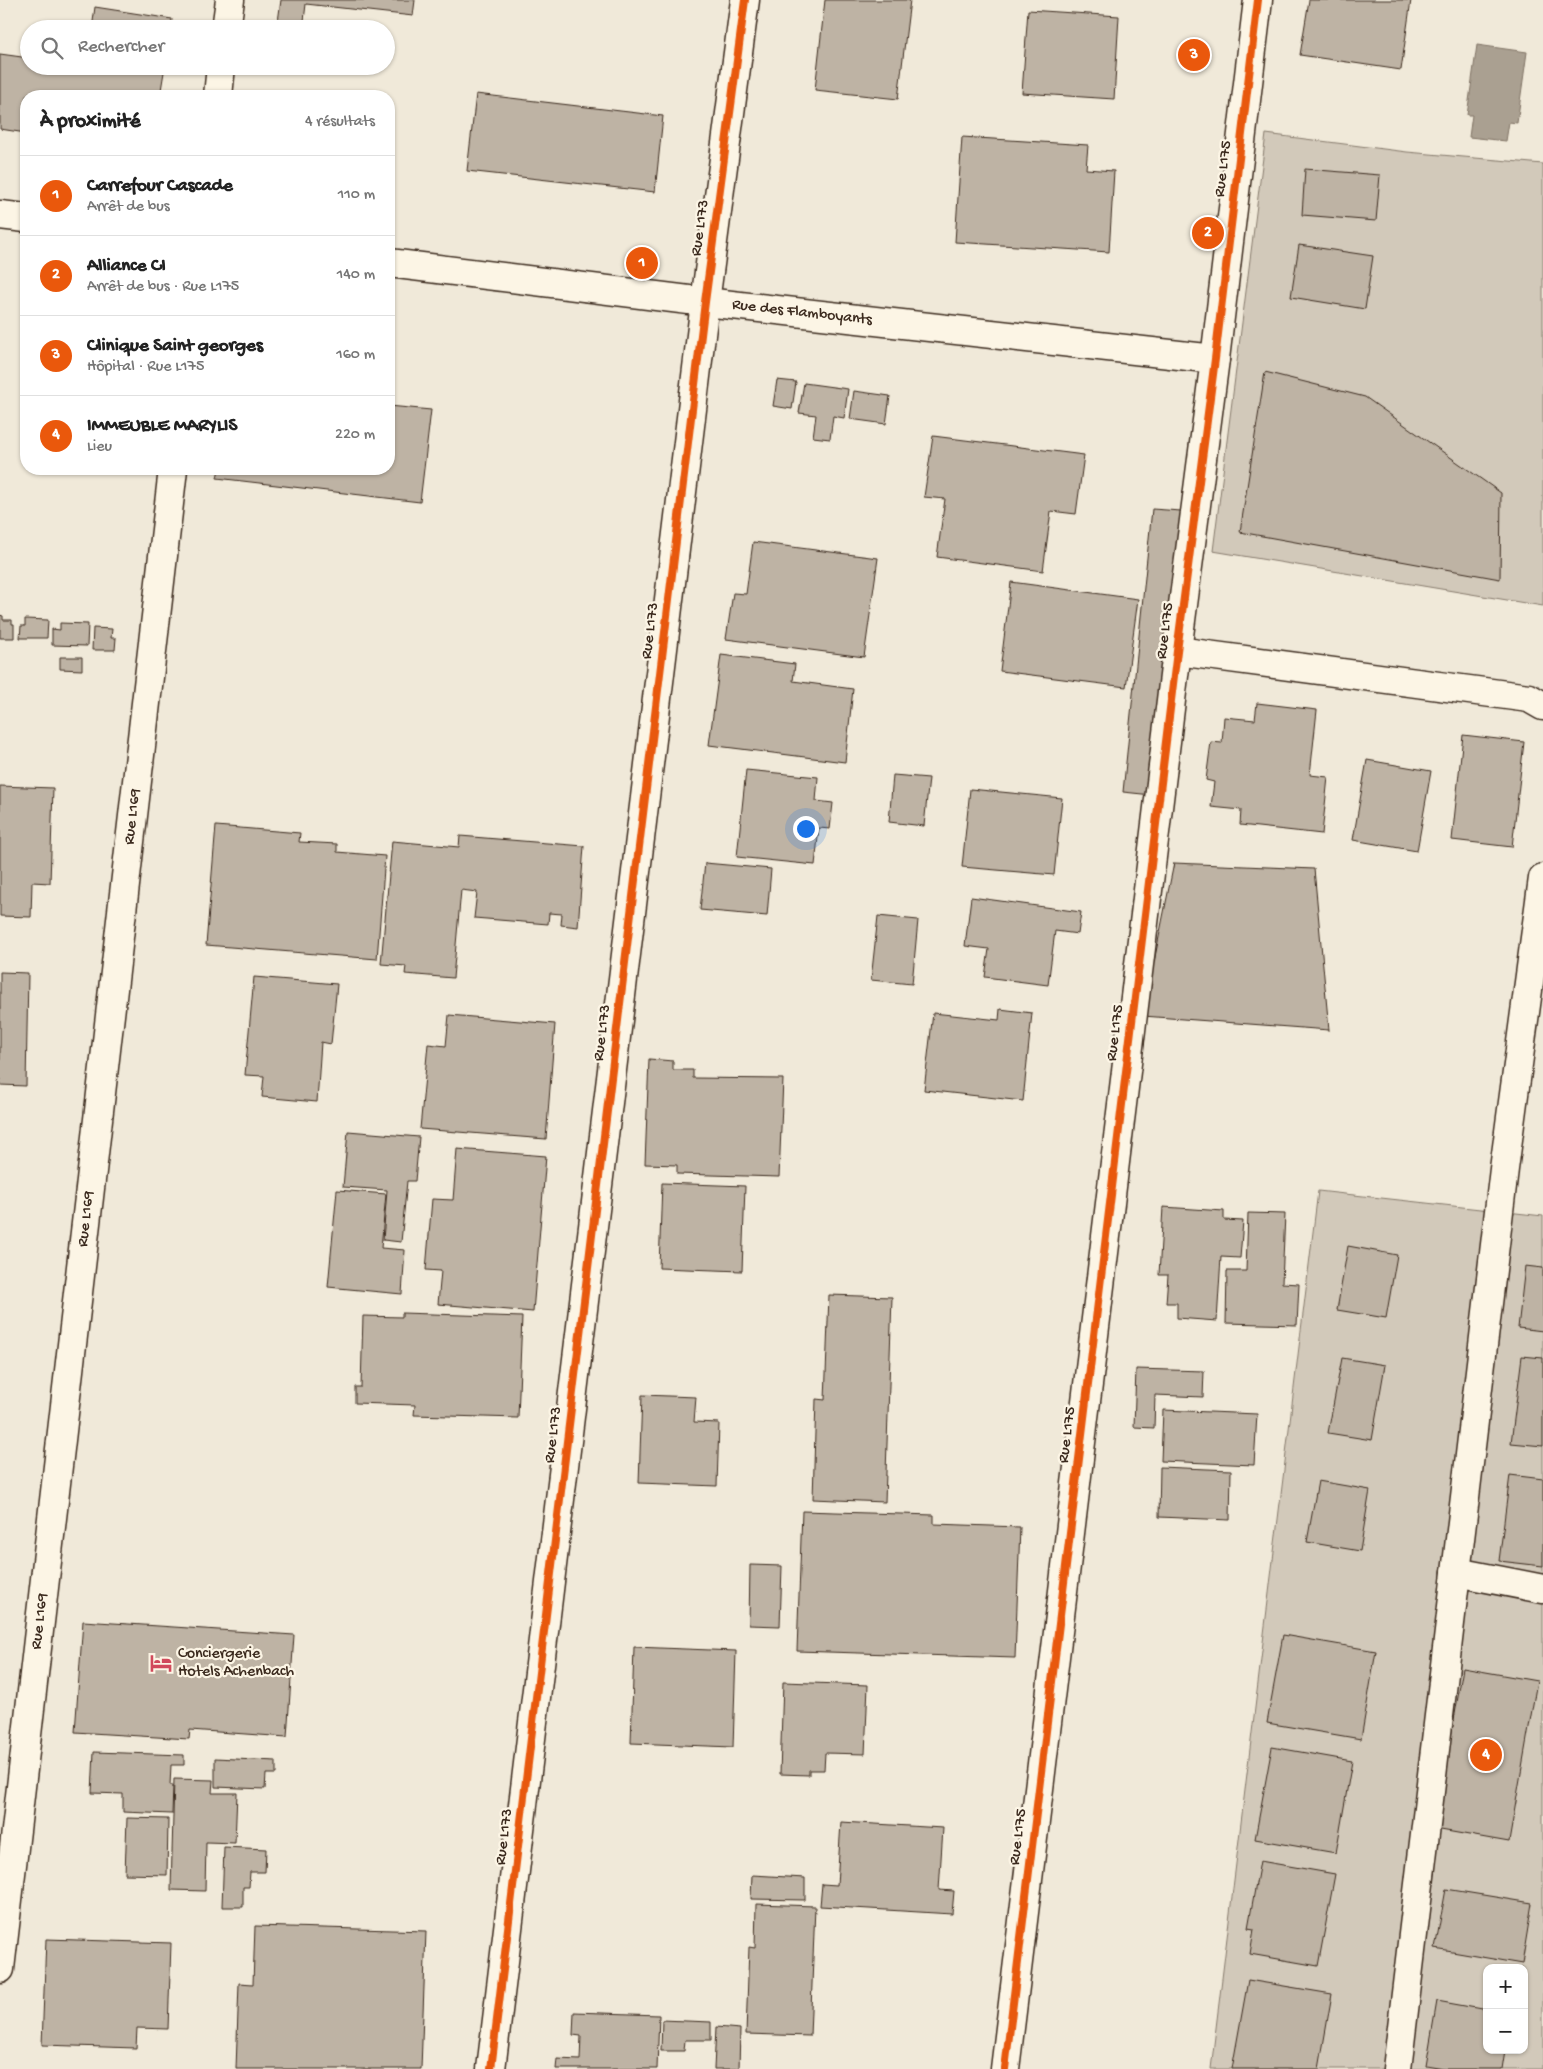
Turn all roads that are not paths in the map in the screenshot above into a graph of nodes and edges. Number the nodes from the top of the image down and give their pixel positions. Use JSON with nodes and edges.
{"nodes":[{"id":1,"x":230,"y":0,"type":"edge"},
{"id":2,"x":745,"y":0,"type":"edge"},
{"id":3,"x":1258,"y":0,"type":"edge"},
{"id":4,"x":227,"y":20,"type":"edge"},
{"id":5,"x":220,"y":75,"type":"edge"},
{"id":6,"x":219,"y":90,"type":"edge"},
{"id":7,"x":0,"y":214,"type":"edge"},
{"id":8,"x":20,"y":217,"type":"edge"},
{"id":9,"x":395,"y":264,"type":"edge"},
{"id":10,"x":705,"y":302,"type":"junction"},
{"id":11,"x":1215,"y":359,"type":"junction"},
{"id":12,"x":172,"y":475,"type":"edge"},
{"id":13,"x":1177,"y":651,"type":"junction"},
{"id":14,"x":1543,"y":706,"type":"edge"},
{"id":15,"x":1543,"y":878,"type":"edge"},
{"id":16,"x":1456,"y":1572,"type":"junction"},
{"id":17,"x":1543,"y":1589,"type":"edge"},
{"id":18,"x":0,"y":1969,"type":"edge"},
{"id":19,"x":491,"y":2069,"type":"edge"},
{"id":20,"x":1004,"y":2069,"type":"edge"},
{"id":21,"x":1397,"y":2069,"type":"edge"}],
"edges":[{"from":1,"to":4,"type":"street"},
{"from":2,"to":10,"type":"street","name":"Rue L173"},
{"from":3,"to":11,"type":"street","name":"Rue L175"},
{"from":5,"to":6,"type":"street"},
{"from":7,"to":8,"type":"street"},
{"from":9,"to":10,"type":"street","name":"Rue des Flamboyants"},
{"from":10,"to":11,"type":"street","name":"Rue des Flamboyants"},
{"from":10,"to":19,"type":"street","name":"Rue L173"},
{"from":11,"to":13,"type":"street","name":"Rue L175"},
{"from":12,"to":18,"type":"street","name":"Rue L169"},
{"from":13,"to":14,"type":"street"},
{"from":13,"to":20,"type":"street","name":"Rue L175"},
{"from":15,"to":16,"type":"street"},
{"from":16,"to":17,"type":"street"},
{"from":16,"to":21,"type":"street"}]}
